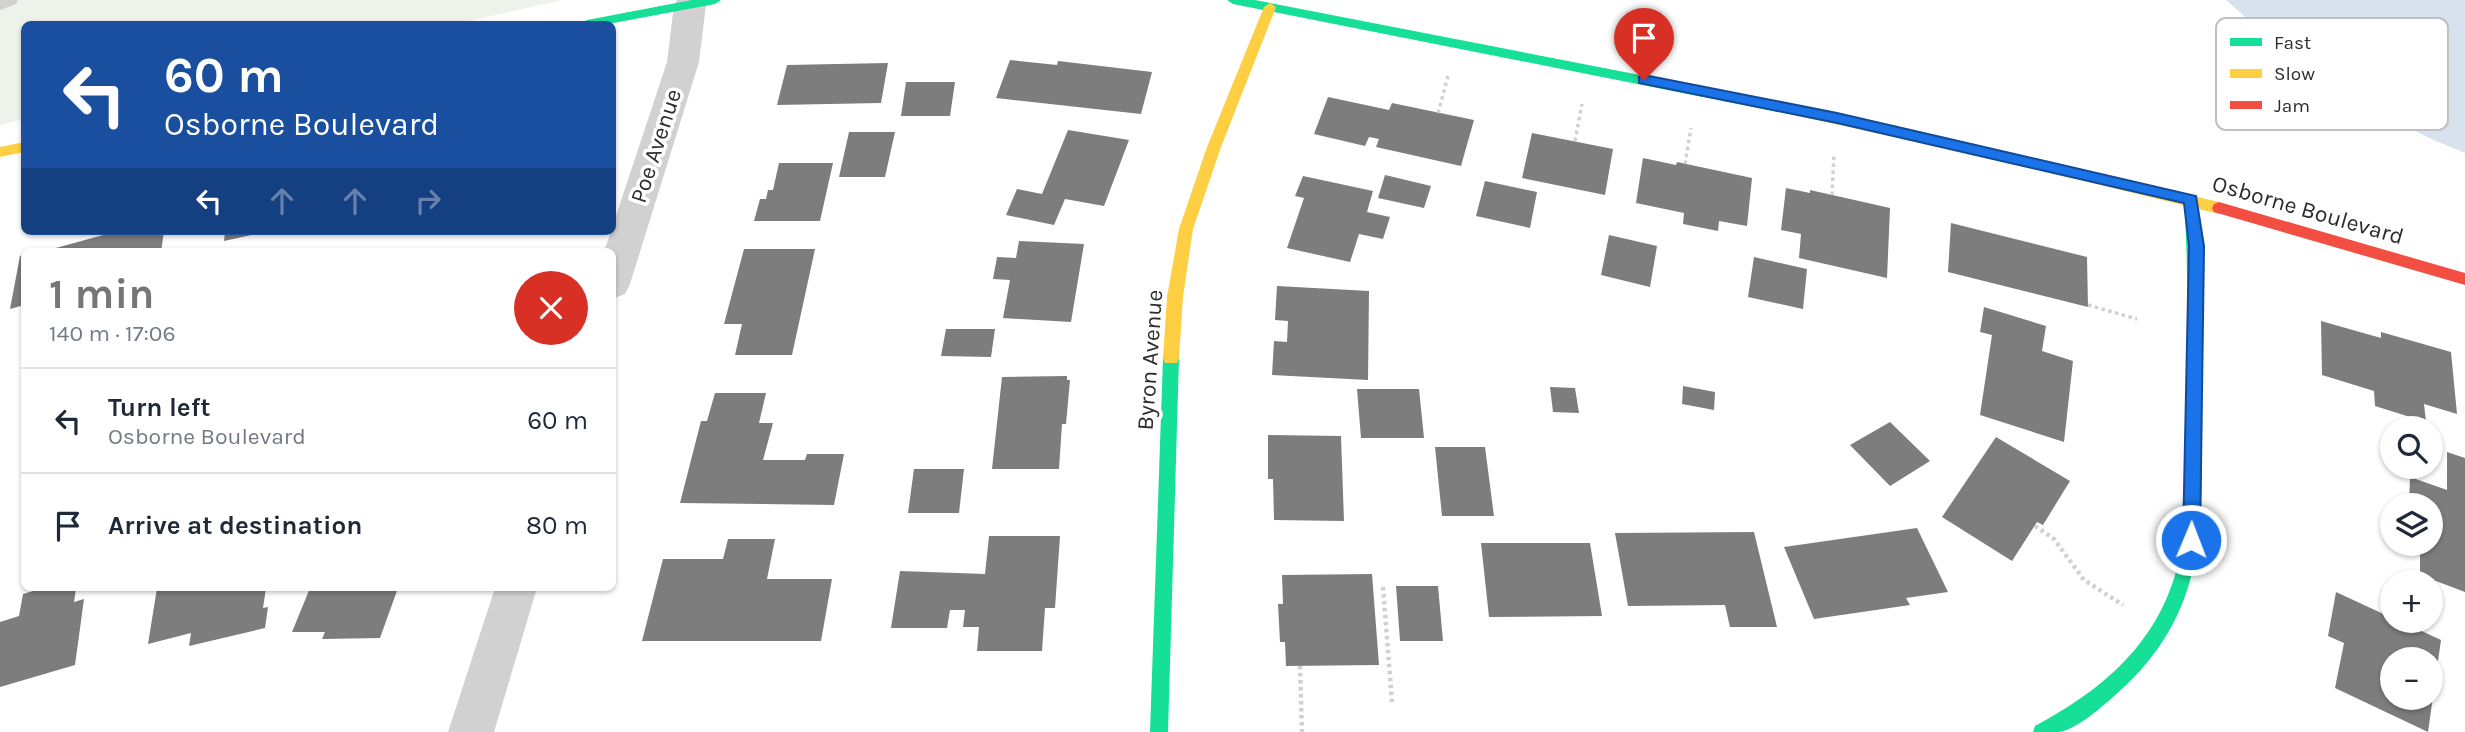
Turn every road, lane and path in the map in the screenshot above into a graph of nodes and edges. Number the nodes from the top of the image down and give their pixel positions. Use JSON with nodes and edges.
{"nodes":[{"id":1,"x":9,"y":0,"type":"edge"},
{"id":2,"x":1233,"y":0,"type":"edge"},
{"id":3,"x":702,"y":2,"type":"edge"},
{"id":4,"x":0,"y":4,"type":"edge"},
{"id":5,"x":1270,"y":7,"type":"junction"},
{"id":6,"x":603,"y":21,"type":"edge"},
{"id":7,"x":1691,"y":128,"type":"dead end"},
{"id":8,"x":21,"y":148,"type":"edge"},
{"id":9,"x":0,"y":152,"type":"edge"},
{"id":10,"x":1685,"y":164,"type":"dead end"},
{"id":11,"x":2191,"y":200,"type":"junction"},
{"id":12,"x":616,"y":272,"type":"edge"},
{"id":13,"x":2465,"y":279,"type":"edge"},
{"id":14,"x":2088,"y":305,"type":"dead end"},
{"id":15,"x":2137,"y":318,"type":"dead end"},
{"id":16,"x":2035,"y":526,"type":"dead end"},
{"id":17,"x":1383,"y":587,"type":"dead end"},
{"id":18,"x":515,"y":591,"type":"edge"},
{"id":19,"x":2162,"y":627,"type":"junction"},
{"id":20,"x":1300,"y":666,"type":"dead end"},
{"id":21,"x":1392,"y":702,"type":"dead end"},
{"id":22,"x":471,"y":732,"type":"edge"},
{"id":23,"x":1159,"y":732,"type":"edge"},
{"id":24,"x":1302,"y":732,"type":"edge"},
{"id":25,"x":2042,"y":732,"type":"edge"}],
"edges":[{"from":1,"to":4,"type":"lane"},
{"from":2,"to":5,"type":"street","name":"Osborne Boulevard"},
{"from":3,"to":6,"type":"street"},
{"from":3,"to":12,"type":"street","name":"Poe Avenue"},
{"from":5,"to":11,"type":"street","name":"Osborne Boulevard"},
{"from":5,"to":23,"type":"street","name":"Byron Avenue"},
{"from":7,"to":10,"type":"path"},
{"from":8,"to":9,"type":"street"},
{"from":11,"to":13,"type":"street","name":"Osborne Boulevard"},
{"from":11,"to":19,"type":"street"},
{"from":14,"to":15,"type":"path"},
{"from":16,"to":19,"type":"path"},
{"from":17,"to":21,"type":"path"},
{"from":18,"to":22,"type":"street"},
{"from":19,"to":25,"type":"street"},
{"from":20,"to":24,"type":"path"}]}
